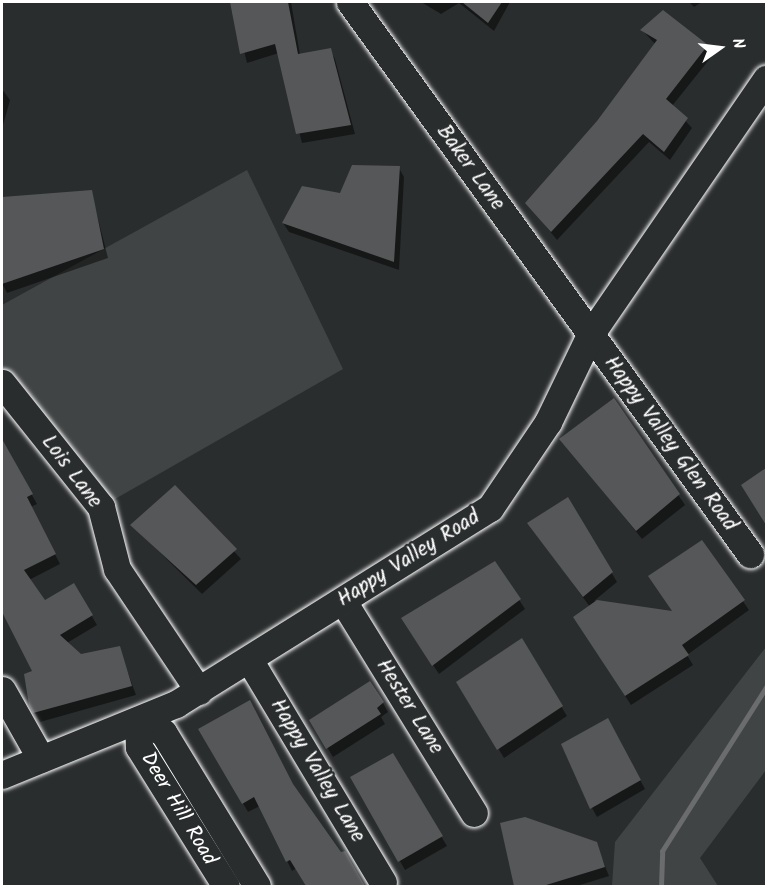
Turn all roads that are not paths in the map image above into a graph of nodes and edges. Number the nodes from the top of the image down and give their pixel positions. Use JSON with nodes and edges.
{"nodes":[{"id":1,"x":350,"y":2,"type":"edge"},
{"id":2,"x":766,"y":79,"type":"edge"},
{"id":3,"x":590,"y":335,"type":"junction"},
{"id":4,"x":2,"y":383,"type":"edge"},
{"id":5,"x":750,"y":554,"type":"dead end"},
{"id":6,"x":343,"y":601,"type":"junction"},
{"id":7,"x":250,"y":661,"type":"junction"},
{"id":8,"x":2,"y":690,"type":"edge"},
{"id":9,"x":199,"y":691,"type":"junction"},
{"id":10,"x":138,"y":720,"type":"junction"},
{"id":11,"x":41,"y":759,"type":"junction"},
{"id":12,"x":2,"y":775,"type":"edge"},
{"id":13,"x":474,"y":813,"type":"dead end"},
{"id":14,"x":383,"y":882,"type":"dead end"},
{"id":15,"x":226,"y":886,"type":"edge"},
{"id":16,"x":257,"y":886,"type":"edge"}],
"edges":[{"from":1,"to":3,"type":"street","name":"Baker Lane"},
{"from":2,"to":3,"type":"street","name":"Happy Valley Road"},
{"from":3,"to":5,"type":"street","name":"Happy Valley Glen Road"},
{"from":3,"to":6,"type":"street","name":"Happy Valley Road"},
{"from":4,"to":9,"type":"street","name":"Lois Lane"},
{"from":6,"to":7,"type":"street","name":"Happy Valley Road"},
{"from":6,"to":13,"type":"street","name":"Hester Lane"},
{"from":7,"to":9,"type":"street","name":"Happy Valley Road"},
{"from":7,"to":14,"type":"street","name":"Happy Valley Lane"},
{"from":8,"to":11,"type":"street"},
{"from":9,"to":10,"type":"street","name":"Happy Valley Road"},
{"from":10,"to":11,"type":"street","name":"Happy Valley Road"},
{"from":10,"to":15,"type":"street","name":"Deer Hill Road"},
{"from":10,"to":16,"type":"street","name":"Deer Hill Road"},
{"from":11,"to":12,"type":"street","name":"Happy Valley Road"}]}
